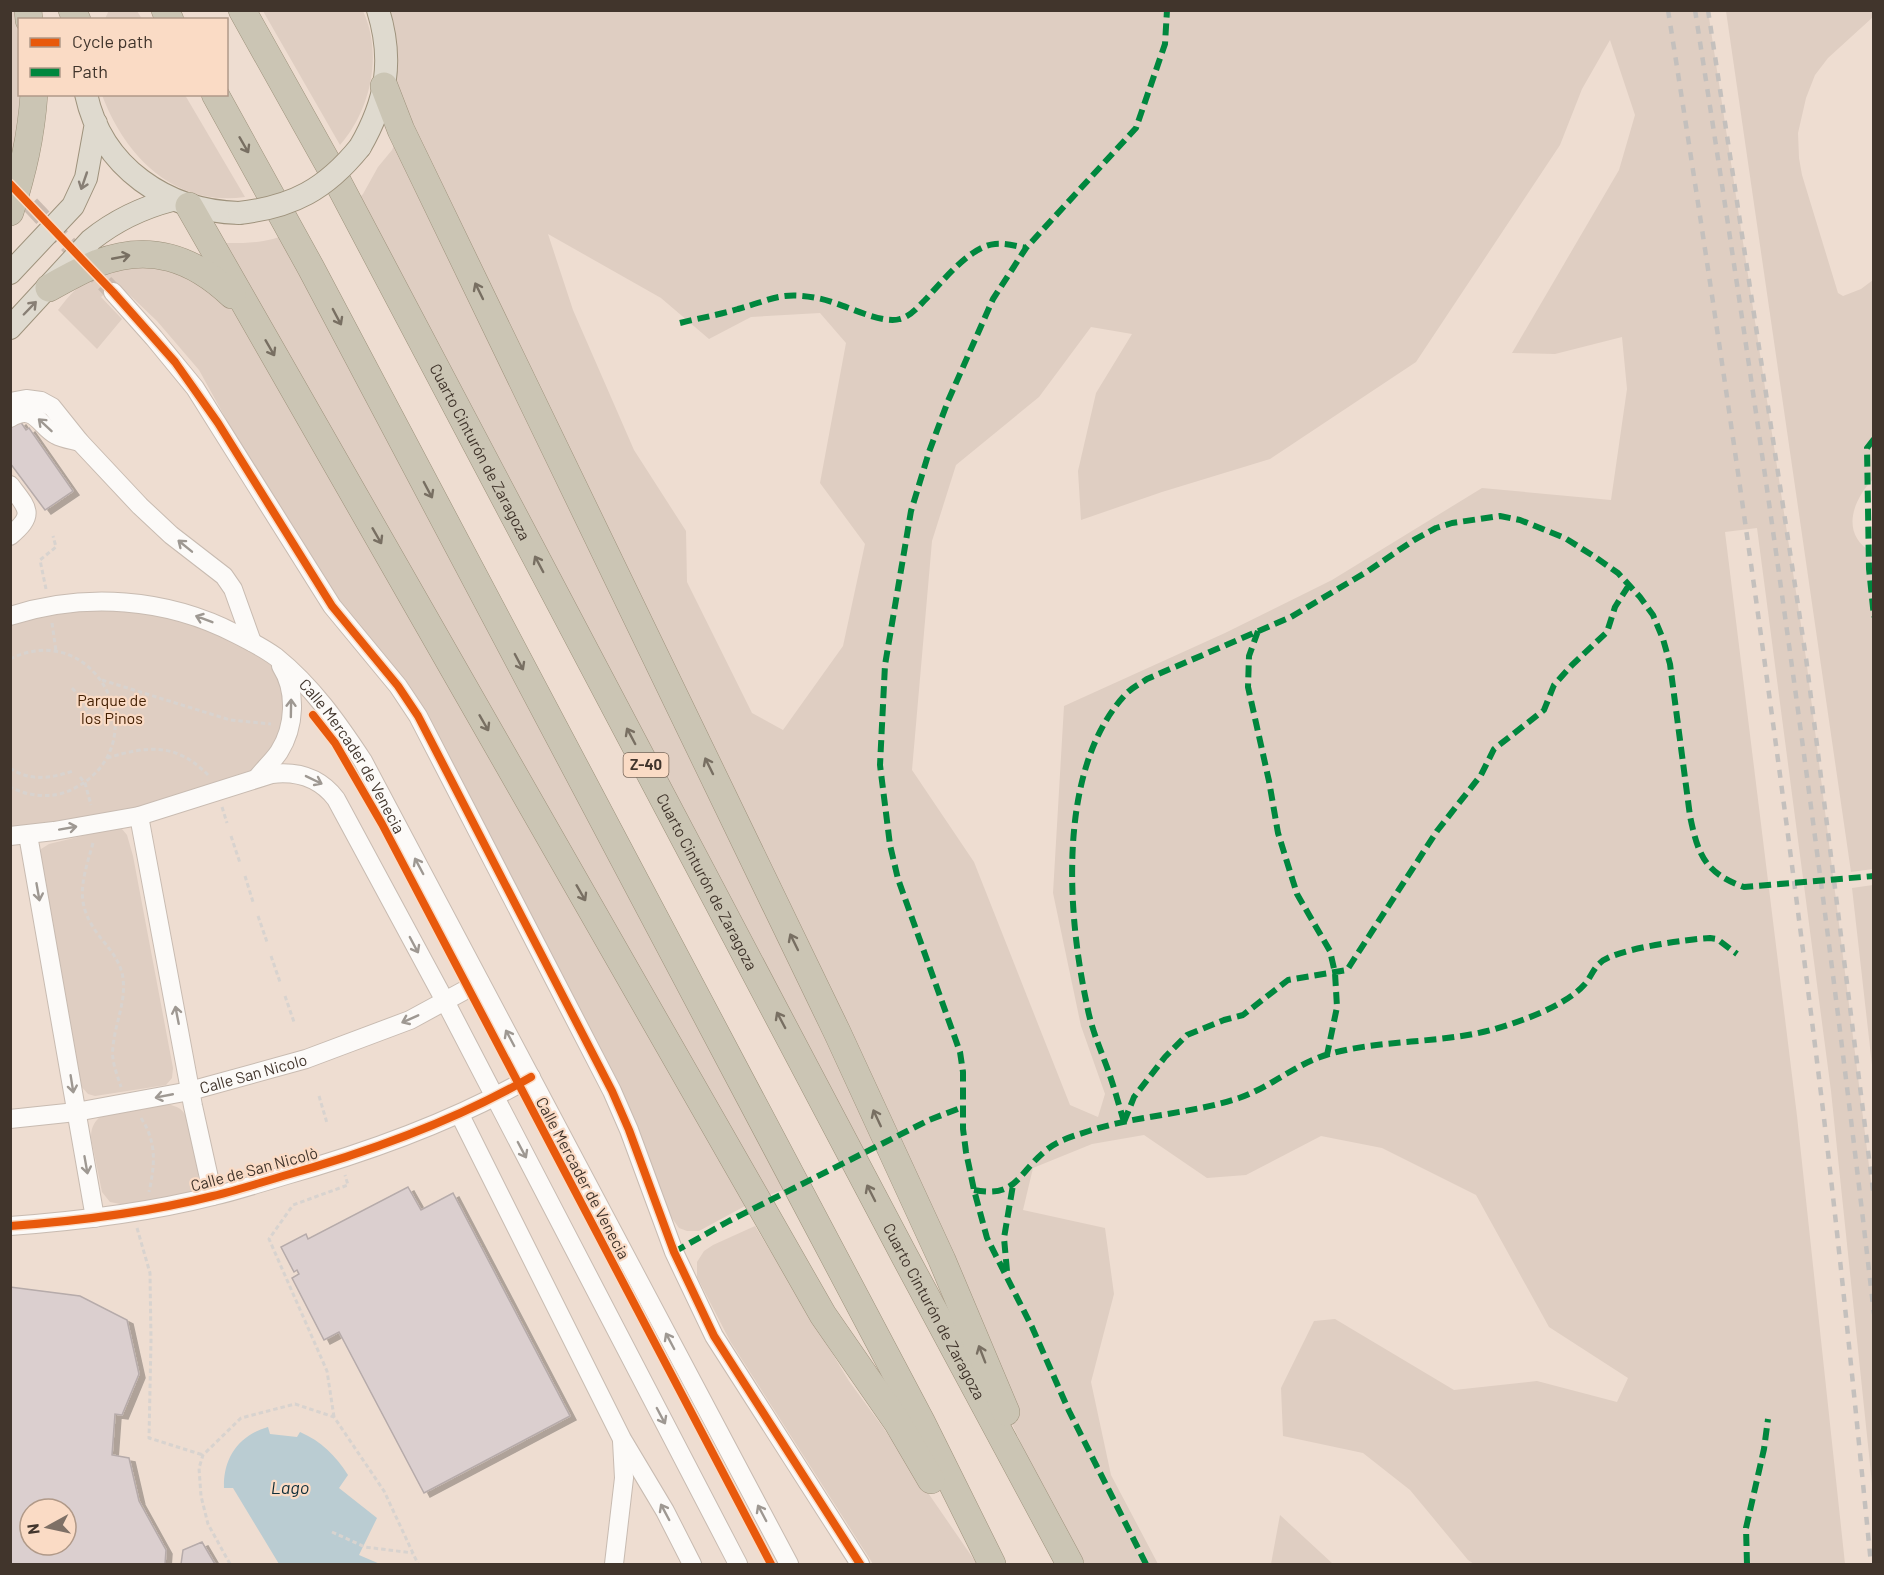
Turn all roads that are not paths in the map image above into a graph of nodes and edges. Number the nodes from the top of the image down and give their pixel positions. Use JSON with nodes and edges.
{"nodes":[{"id":1,"x":242,"y":10,"type":"edge"},
{"id":2,"x":378,"y":10,"type":"edge"},
{"id":3,"x":384,"y":86,"type":"junction"},
{"id":4,"x":34,"y":96,"type":"edge"},
{"id":5,"x":87,"y":96,"type":"edge"},
{"id":6,"x":216,"y":96,"type":"edge"},
{"id":7,"x":96,"y":123,"type":"junction"},
{"id":8,"x":180,"y":203,"type":"junction"},
{"id":9,"x":10,"y":212,"type":"edge"},
{"id":10,"x":10,"y":273,"type":"edge"},
{"id":11,"x":49,"y":288,"type":"junction"},
{"id":12,"x":113,"y":292,"type":"tunnel mouth"},
{"id":13,"x":248,"y":309,"type":"junction"},
{"id":14,"x":10,"y":328,"type":"edge"},
{"id":15,"x":10,"y":402,"type":"edge"},
{"id":16,"x":10,"y":418,"type":"edge"},
{"id":17,"x":80,"y":442,"type":"junction"},
{"id":18,"x":10,"y":485,"type":"edge"},
{"id":19,"x":10,"y":536,"type":"edge"},
{"id":20,"x":10,"y":616,"type":"edge"},
{"id":21,"x":252,"y":642,"type":"junction"},
{"id":22,"x":275,"y":656,"type":"junction"},
{"id":23,"x":257,"y":778,"type":"junction"},
{"id":24,"x":139,"y":816,"type":"junction"},
{"id":25,"x":19,"y":836,"type":"edge"},
{"id":26,"x":480,"y":982,"type":"junction"},
{"id":27,"x":445,"y":1001,"type":"junction"},
{"id":28,"x":531,"y":1077,"type":"junction"},
{"id":29,"x":190,"y":1090,"type":"junction"},
{"id":30,"x":495,"y":1098,"type":"junction"},
{"id":31,"x":76,"y":1112,"type":"junction"},
{"id":32,"x":460,"y":1115,"type":"junction"},
{"id":33,"x":10,"y":1119,"type":"edge"},
{"id":34,"x":213,"y":1196,"type":"junction"},
{"id":35,"x":95,"y":1218,"type":"junction"},
{"id":36,"x":10,"y":1226,"type":"edge"},
{"id":37,"x":622,"y":1439,"type":"junction"},
{"id":38,"x":1048,"y":1522,"type":"junction"},
{"id":39,"x":979,"y":1540,"type":"junction"},
{"id":40,"x":614,"y":1564,"type":"edge"},
{"id":41,"x":692,"y":1564,"type":"edge"},
{"id":42,"x":738,"y":1564,"type":"edge"},
{"id":43,"x":789,"y":1564,"type":"edge"},
{"id":44,"x":860,"y":1564,"type":"edge"},
{"id":45,"x":992,"y":1564,"type":"edge"},
{"id":46,"x":1070,"y":1564,"type":"edge"}],
"edges":[{"from":38,"to":1,"type":"highway","name":"Cuarto Cinturón de Zaragoza","number":"Z-40","one_way":true},
{"from":2,"to":3,"type":"main road"},
{"from":3,"to":8,"type":"main road","bridge":true},
{"from":38,"to":3,"type":"highway","one_way":true},
{"from":4,"to":9,"type":"highway"},
{"from":5,"to":7,"type":"main road"},
{"from":6,"to":39,"type":"highway","one_way":true},
{"from":7,"to":8,"type":"main road"},
{"from":7,"to":10,"type":"main road","one_way":true},
{"from":8,"to":11,"type":"main road"},
{"from":8,"to":13,"type":"highway"},
{"from":11,"to":13,"type":"highway","one_way":true},
{"from":14,"to":11,"type":"main road","one_way":true},
{"from":12,"to":44,"type":"street"},
{"from":13,"to":39,"type":"highway","one_way":true},
{"from":15,"to":17,"type":"street"},
{"from":17,"to":16,"type":"street","one_way":true},
{"from":21,"to":17,"type":"street","one_way":true},
{"from":18,"to":19,"type":"street"},
{"from":21,"to":20,"type":"street","name":"Calle Mercader de Venecia","one_way":true},
{"from":21,"to":22,"type":"street","name":"Calle Mercader de Venecia"},
{"from":23,"to":22,"type":"street","name":"Calle Mercader de Venecia","one_way":true},
{"from":26,"to":22,"type":"street","name":"Calle Mercader de Venecia","one_way":true},
{"from":23,"to":24,"type":"street","name":"Calle Mercader de Venecia"},
{"from":23,"to":27,"type":"street","name":"Calle Mercader de Venecia","one_way":true},
{"from":25,"to":24,"type":"street","name":"Calle Mercader de Venecia","one_way":true},
{"from":29,"to":24,"type":"street","one_way":true},
{"from":25,"to":31,"type":"street","one_way":true},
{"from":26,"to":27,"type":"street","name":"Calle San Nicolo"},
{"from":28,"to":26,"type":"street","name":"Calle Mercader de Venecia","one_way":true},
{"from":27,"to":29,"type":"street","name":"Calle San Nicolo","one_way":true},
{"from":27,"to":30,"type":"street","name":"Calle Mercader de Venecia"},
{"from":28,"to":30,"type":"street","name":"Calle de San Nicolò"},
{"from":43,"to":28,"type":"street","name":"Calle Mercader de Venecia","one_way":true},
{"from":29,"to":31,"type":"street","name":"Calle San Nicolo","one_way":true},
{"from":29,"to":34,"type":"street"},
{"from":30,"to":32,"type":"street","name":"Calle de San Nicolò"},
{"from":30,"to":42,"type":"street","name":"Calle Mercader de Venecia","one_way":true},
{"from":31,"to":33,"type":"street","name":"Calle San Nicolo"},
{"from":31,"to":35,"type":"street","one_way":true},
{"from":32,"to":34,"type":"street","name":"Calle de San Nicolò"},
{"from":32,"to":37,"type":"street"},
{"from":34,"to":35,"type":"street","name":"Calle de San Nicolò"},
{"from":35,"to":36,"type":"street","name":"Calle de San Nicolò"},
{"from":37,"to":40,"type":"street"},
{"from":41,"to":37,"type":"street","one_way":true},
{"from":38,"to":46,"type":"highway","name":"Cuarto Cinturón de Zaragoza","number":"Z-40"},
{"from":39,"to":45,"type":"highway"}]}
